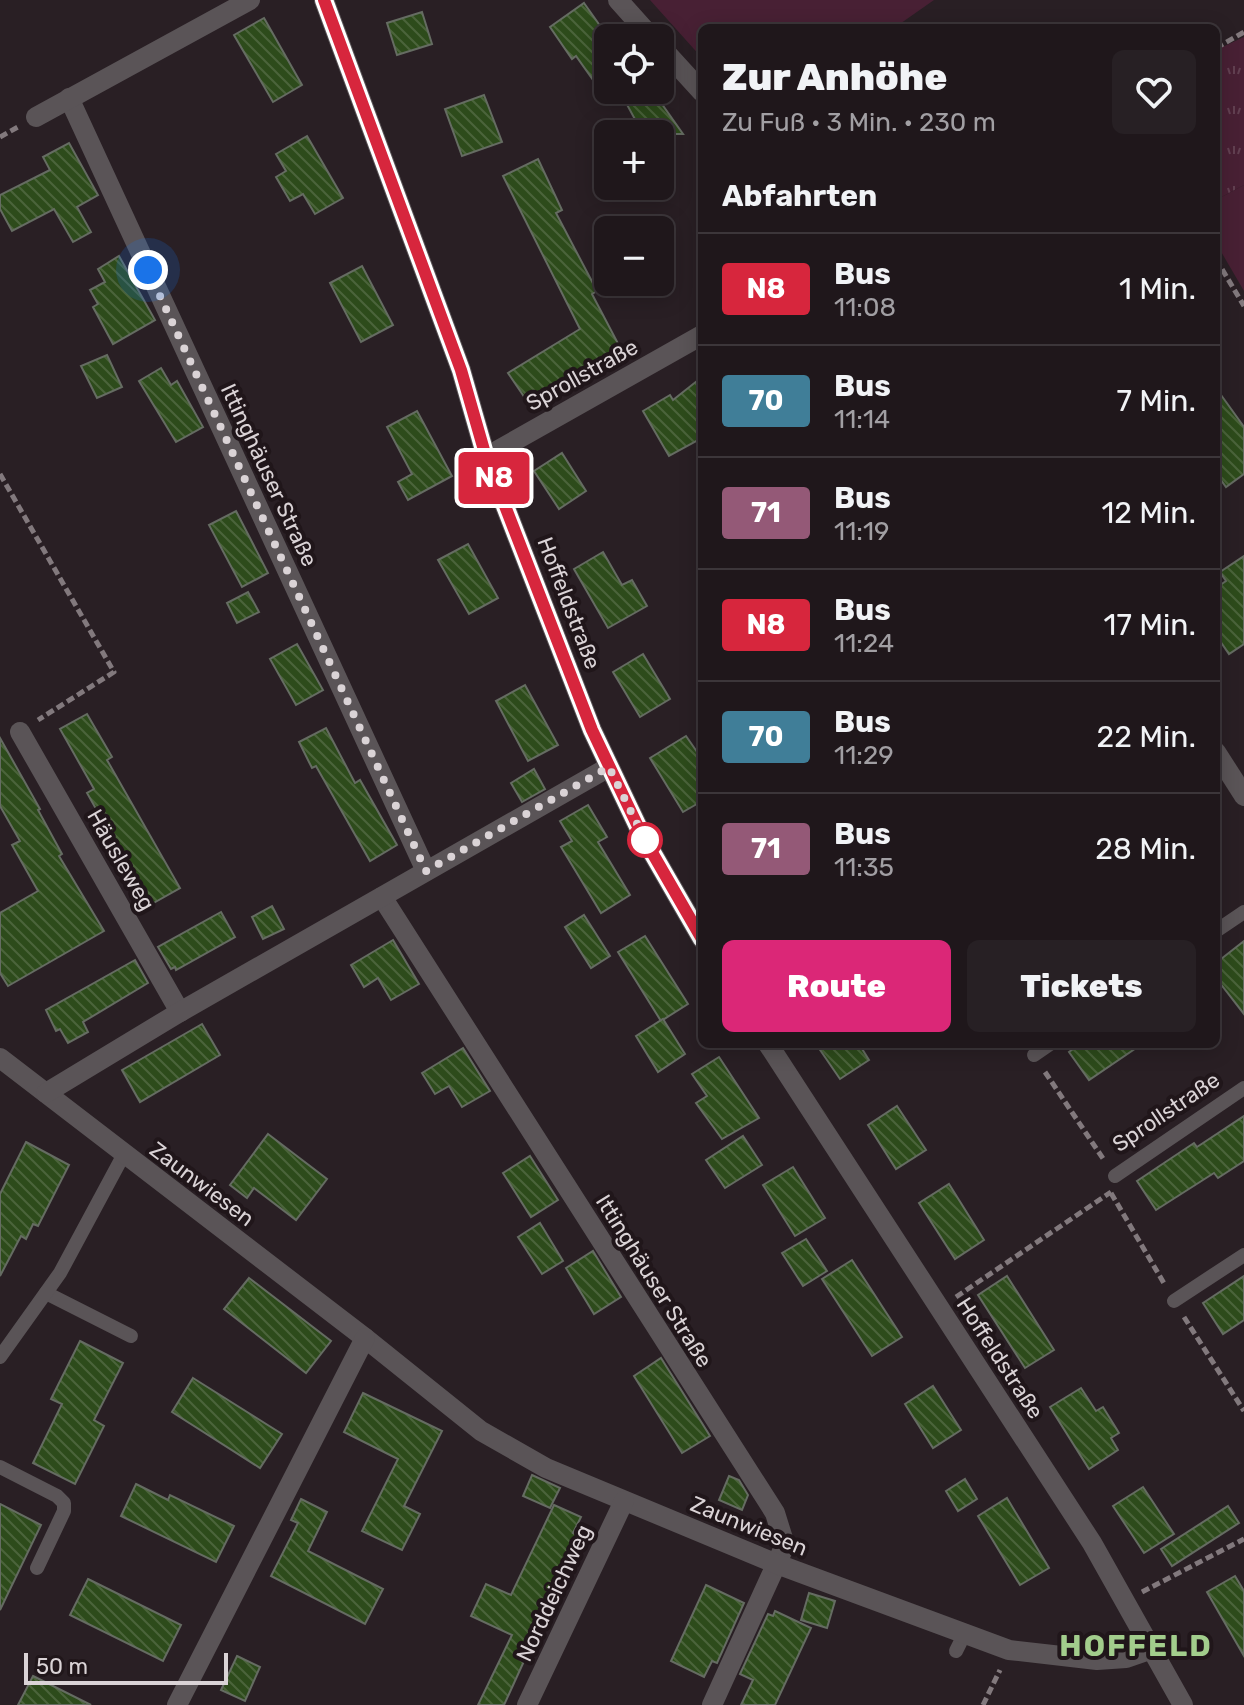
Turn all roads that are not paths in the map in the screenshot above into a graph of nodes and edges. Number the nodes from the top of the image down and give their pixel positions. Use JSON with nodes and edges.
{"nodes":[{"id":1,"x":250,"y":0,"type":"edge"},
{"id":2,"x":324,"y":0,"type":"edge"},
{"id":3,"x":618,"y":0,"type":"edge"},
{"id":4,"x":639,"y":24,"type":"edge"},
{"id":5,"x":674,"y":61,"type":"edge"},
{"id":6,"x":698,"y":88,"type":"edge"},
{"id":7,"x":69,"y":98,"type":"junction"},
{"id":8,"x":36,"y":117,"type":"dead end"},
{"id":9,"x":698,"y":337,"type":"edge"},
{"id":10,"x":486,"y":457,"type":"junction"},
{"id":11,"x":20,"y":732,"type":"road end"},
{"id":12,"x":1220,"y":758,"type":"edge"},
{"id":13,"x":609,"y":767,"type":"junction"},
{"id":14,"x":1243,"y":790,"type":"edge"},
{"id":15,"x":426,"y":871,"type":"junction"},
{"id":16,"x":382,"y":897,"type":"junction"},
{"id":17,"x":1244,"y":912,"type":"edge"},
{"id":18,"x":1220,"y":928,"type":"edge"},
{"id":19,"x":698,"y":932,"type":"edge"},
{"id":20,"x":180,"y":1012,"type":"junction"},
{"id":21,"x":771,"y":1048,"type":"edge"},
{"id":22,"x":1044,"y":1048,"type":"edge"},
{"id":23,"x":1034,"y":1055,"type":"road end"},
{"id":24,"x":0,"y":1058,"type":"edge"},
{"id":25,"x":1244,"y":1088,"type":"edge"},
{"id":26,"x":46,"y":1093,"type":"junction"},
{"id":27,"x":124,"y":1154,"type":"junction"},
{"id":28,"x":1115,"y":1176,"type":"road end"},
{"id":29,"x":1244,"y":1255,"type":"edge"},
{"id":30,"x":46,"y":1293,"type":"junction"},
{"id":31,"x":1174,"y":1301,"type":"road end"},
{"id":32,"x":131,"y":1336,"type":"dead end"},
{"id":33,"x":365,"y":1338,"type":"junction"},
{"id":34,"x":0,"y":1357,"type":"edge"},
{"id":35,"x":0,"y":1467,"type":"edge"},
{"id":36,"x":624,"y":1501,"type":"junction"},
{"id":37,"x":777,"y":1564,"type":"junction"},
{"id":38,"x":37,"y":1568,"type":"dead end"},
{"id":39,"x":1152,"y":1649,"type":"junction"},
{"id":40,"x":1178,"y":1703,"type":"edge"},
{"id":41,"x":177,"y":1705,"type":"edge"},
{"id":42,"x":527,"y":1705,"type":"edge"},
{"id":43,"x":712,"y":1705,"type":"edge"}],
"edges":[{"from":1,"to":7,"type":"street"},
{"from":2,"to":10,"type":"street","name":"Hoffeldstraße"},
{"from":3,"to":4,"type":"street"},
{"from":5,"to":6,"type":"street"},
{"from":7,"to":8,"type":"street"},
{"from":7,"to":15,"type":"street","name":"Ittinghäuser Straße"},
{"from":9,"to":10,"type":"street","name":"Sprollstraße"},
{"from":10,"to":13,"type":"street","name":"Hoffeldstraße"},
{"from":11,"to":20,"type":"street","name":"Häusleweg"},
{"from":12,"to":14,"type":"street"},
{"from":13,"to":15,"type":"street"},
{"from":13,"to":19,"type":"street","name":"Hoffeldstraße"},
{"from":15,"to":16,"type":"street"},
{"from":16,"to":20,"type":"street"},
{"from":16,"to":37,"type":"street","name":"Ittinghäuser Straße"},
{"from":17,"to":18,"type":"lane"},
{"from":20,"to":26,"type":"street"},
{"from":21,"to":39,"type":"street","name":"Hoffeldstraße"},
{"from":22,"to":23,"type":"lane"},
{"from":24,"to":26,"type":"street","name":"Zaunwiesen"},
{"from":25,"to":28,"type":"lane","name":"Sprollstraße"},
{"from":26,"to":27,"type":"street","name":"Zaunwiesen"},
{"from":27,"to":30,"type":"lane","name":"Zaunwiesen"},
{"from":27,"to":33,"type":"street","name":"Zaunwiesen"},
{"from":29,"to":31,"type":"lane"},
{"from":30,"to":32,"type":"lane"},
{"from":30,"to":34,"type":"lane","name":"Zaunwiesen"},
{"from":33,"to":36,"type":"street","name":"Zaunwiesen"},
{"from":33,"to":41,"type":"street"},
{"from":35,"to":38,"type":"lane"},
{"from":36,"to":37,"type":"street","name":"Zaunwiesen"},
{"from":36,"to":42,"type":"street","name":"Norddeichweg"},
{"from":37,"to":39,"type":"street","name":"Zaunwiesen"},
{"from":37,"to":43,"type":"street","name":"Ittinghäuser Straße"},
{"from":39,"to":40,"type":"street","name":"Hoffeldstraße"}]}
